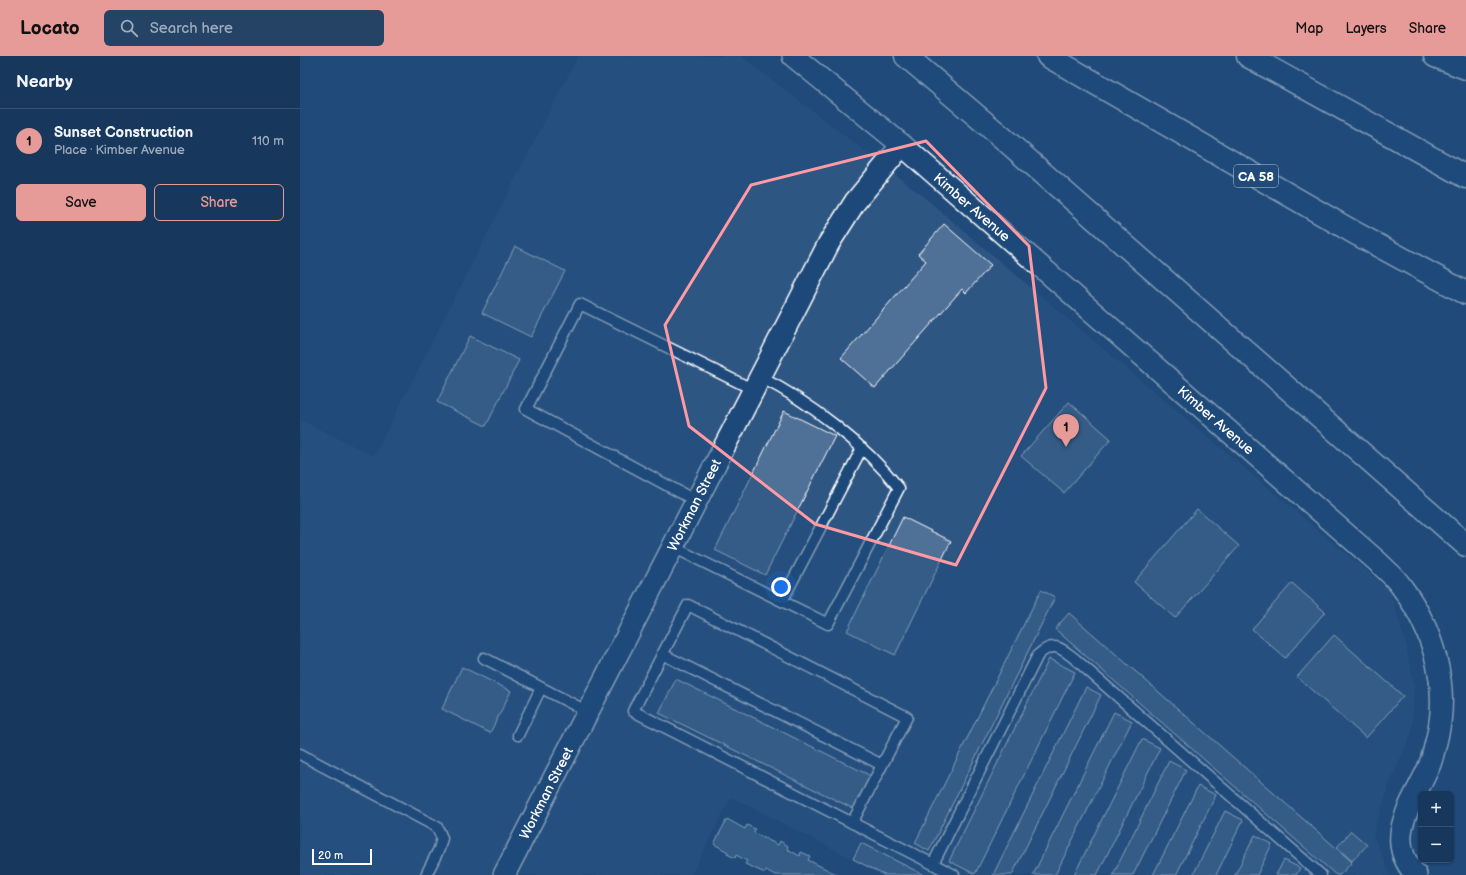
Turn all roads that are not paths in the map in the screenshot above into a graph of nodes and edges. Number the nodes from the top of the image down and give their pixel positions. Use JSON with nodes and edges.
{"nodes":[{"id":1,"x":792,"y":56,"type":"edge"},
{"id":2,"x":906,"y":56,"type":"edge"},
{"id":3,"x":1048,"y":56,"type":"edge"},
{"id":4,"x":1248,"y":56,"type":"edge"},
{"id":5,"x":1435,"y":56,"type":"edge"},
{"id":6,"x":1466,"y":68,"type":"edge"},
{"id":7,"x":902,"y":145,"type":"junction"},
{"id":8,"x":1466,"y":177,"type":"edge"},
{"id":9,"x":1466,"y":293,"type":"edge"},
{"id":10,"x":757,"y":383,"type":"junction"},
{"id":11,"x":862,"y":448,"type":"junction"},
{"id":12,"x":696,"y":501,"type":"junction"},
{"id":13,"x":1466,"y":545,"type":"edge"},
{"id":14,"x":673,"y":547,"type":"junction"},
{"id":15,"x":782,"y":601,"type":"junction"},
{"id":16,"x":662,"y":654,"type":"junction"},
{"id":17,"x":484,"y":658,"type":"dead end"},
{"id":18,"x":541,"y":688,"type":"junction"},
{"id":19,"x":588,"y":712,"type":"junction"},
{"id":20,"x":518,"y":735,"type":"dead end"},
{"id":21,"x":300,"y":754,"type":"edge"},
{"id":22,"x":882,"y":765,"type":"junction"},
{"id":23,"x":852,"y":823,"type":"junction"},
{"id":24,"x":933,"y":864,"type":"junction"},
{"id":25,"x":426,"y":875,"type":"edge"},
{"id":26,"x":504,"y":875,"type":"edge"},
{"id":27,"x":954,"y":875,"type":"edge"},
{"id":28,"x":1321,"y":875,"type":"edge"},
{"id":29,"x":1416,"y":875,"type":"edge"}],
"edges":[{"from":1,"to":7,"type":"street","name":"Kimber Avenue"},
{"from":2,"to":13,"type":"highway"},
{"from":3,"to":9,"type":"highway","number":"CA 58"},
{"from":4,"to":8,"type":"highway"},
{"from":5,"to":6,"type":"highway"},
{"from":7,"to":10,"type":"street","name":"Workman Street"},
{"from":7,"to":29,"type":"street","name":"Kimber Avenue"},
{"from":10,"to":11,"type":"lane"},
{"from":10,"to":12,"type":"street","name":"Workman Street"},
{"from":10,"to":12,"type":"lane"},
{"from":11,"to":15,"type":"lane"},
{"from":11,"to":15,"type":"lane"},
{"from":12,"to":14,"type":"street","name":"Workman Street"},
{"from":14,"to":15,"type":"lane"},
{"from":14,"to":19,"type":"street","name":"Workman Street"},
{"from":16,"to":22,"type":"lane"},
{"from":16,"to":22,"type":"lane"},
{"from":16,"to":23,"type":"lane"},
{"from":17,"to":18,"type":"lane"},
{"from":18,"to":19,"type":"lane"},
{"from":18,"to":20,"type":"lane"},
{"from":19,"to":26,"type":"street","name":"Workman Street"},
{"from":21,"to":25,"type":"lane"},
{"from":22,"to":23,"type":"lane"},
{"from":23,"to":24,"type":"lane"},
{"from":24,"to":27,"type":"lane"},
{"from":24,"to":28,"type":"lane"}]}
